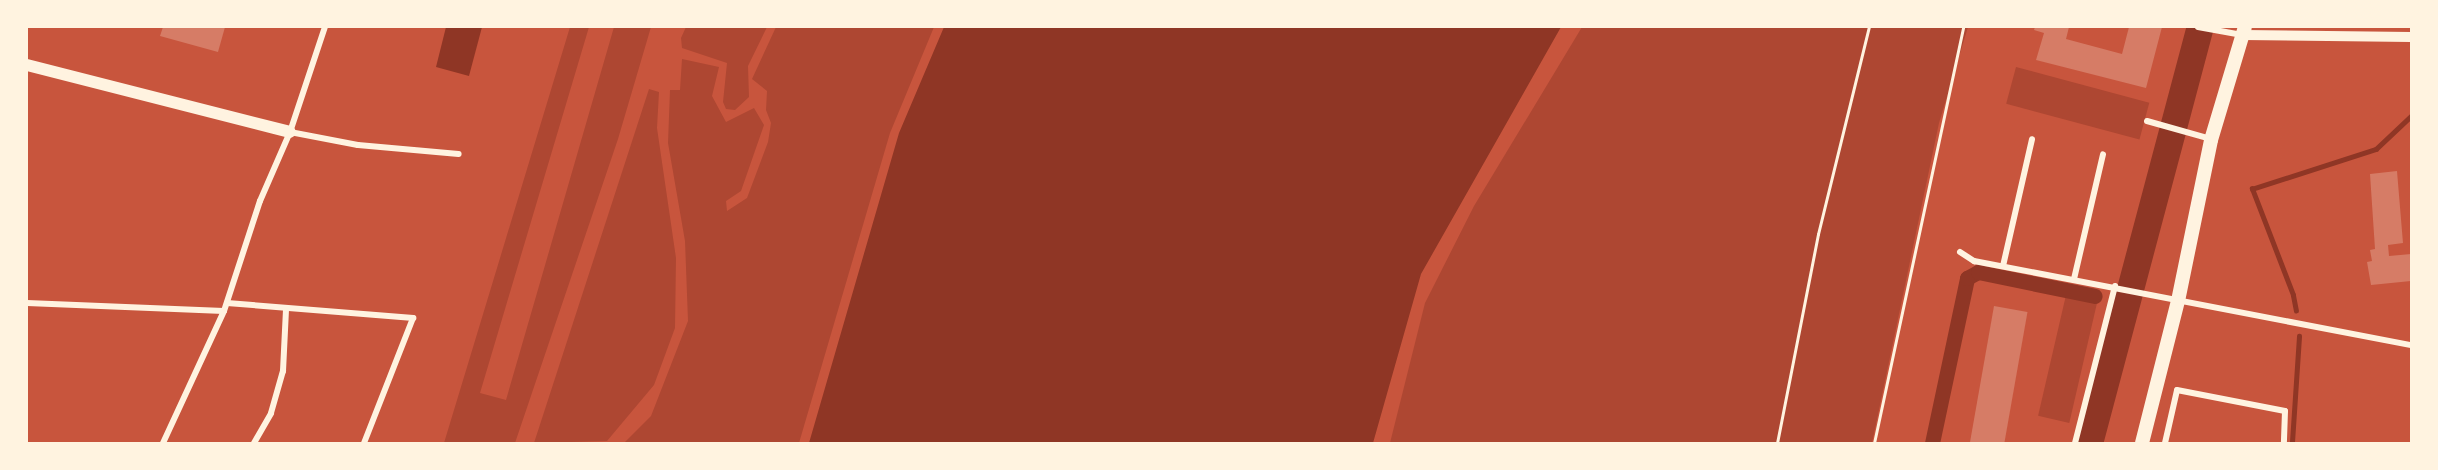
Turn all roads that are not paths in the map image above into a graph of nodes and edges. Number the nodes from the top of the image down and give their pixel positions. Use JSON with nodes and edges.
{"nodes":[{"id":1,"x":325,"y":27,"type":"edge"},
{"id":2,"x":2198,"y":27,"type":"edge"},
{"id":3,"x":2241,"y":32,"type":"edge"},
{"id":4,"x":2411,"y":37,"type":"edge"},
{"id":5,"x":27,"y":65,"type":"edge"},
{"id":6,"x":2147,"y":121,"type":"dead end"},
{"id":7,"x":290,"y":132,"type":"junction"},
{"id":8,"x":2032,"y":139,"type":"dead end"},
{"id":9,"x":2207,"y":139,"type":"junction"},
{"id":10,"x":459,"y":153,"type":"dead end"},
{"id":11,"x":2103,"y":154,"type":"dead end"},
{"id":12,"x":1960,"y":252,"type":"dead end"},
{"id":13,"x":2003,"y":266,"type":"junction"},
{"id":14,"x":2074,"y":279,"type":"junction"},
{"id":15,"x":2115,"y":286,"type":"junction"},
{"id":16,"x":2178,"y":301,"type":"junction"},
{"id":17,"x":27,"y":303,"type":"edge"},
{"id":18,"x":227,"y":303,"type":"junction"},
{"id":19,"x":286,"y":310,"type":"junction"},
{"id":20,"x":224,"y":312,"type":"junction"},
{"id":21,"x":2411,"y":345,"type":"edge"},
{"id":22,"x":164,"y":443,"type":"edge"},
{"id":23,"x":254,"y":443,"type":"edge"},
{"id":24,"x":364,"y":443,"type":"edge"},
{"id":25,"x":2075,"y":443,"type":"edge"},
{"id":26,"x":2142,"y":443,"type":"edge"},
{"id":27,"x":2165,"y":443,"type":"edge"},
{"id":28,"x":2284,"y":443,"type":"edge"}],
"edges":[{"from":1,"to":7,"type":"street"},
{"from":2,"to":3,"type":"street"},
{"from":3,"to":4,"type":"street"},
{"from":3,"to":9,"type":"main road"},
{"from":5,"to":7,"type":"main road"},
{"from":6,"to":9,"type":"street"},
{"from":7,"to":10,"type":"street"},
{"from":7,"to":18,"type":"street"},
{"from":8,"to":13,"type":"street"},
{"from":9,"to":16,"type":"main road"},
{"from":11,"to":14,"type":"street"},
{"from":12,"to":13,"type":"street"},
{"from":13,"to":14,"type":"street"},
{"from":14,"to":15,"type":"street"},
{"from":15,"to":16,"type":"street"},
{"from":15,"to":25,"type":"street"},
{"from":16,"to":21,"type":"street"},
{"from":16,"to":26,"type":"main road"},
{"from":17,"to":20,"type":"street"},
{"from":18,"to":19,"type":"street"},
{"from":18,"to":20,"type":"street"},
{"from":19,"to":23,"type":"street"},
{"from":19,"to":24,"type":"street"},
{"from":20,"to":22,"type":"street"},
{"from":27,"to":28,"type":"street"}]}
